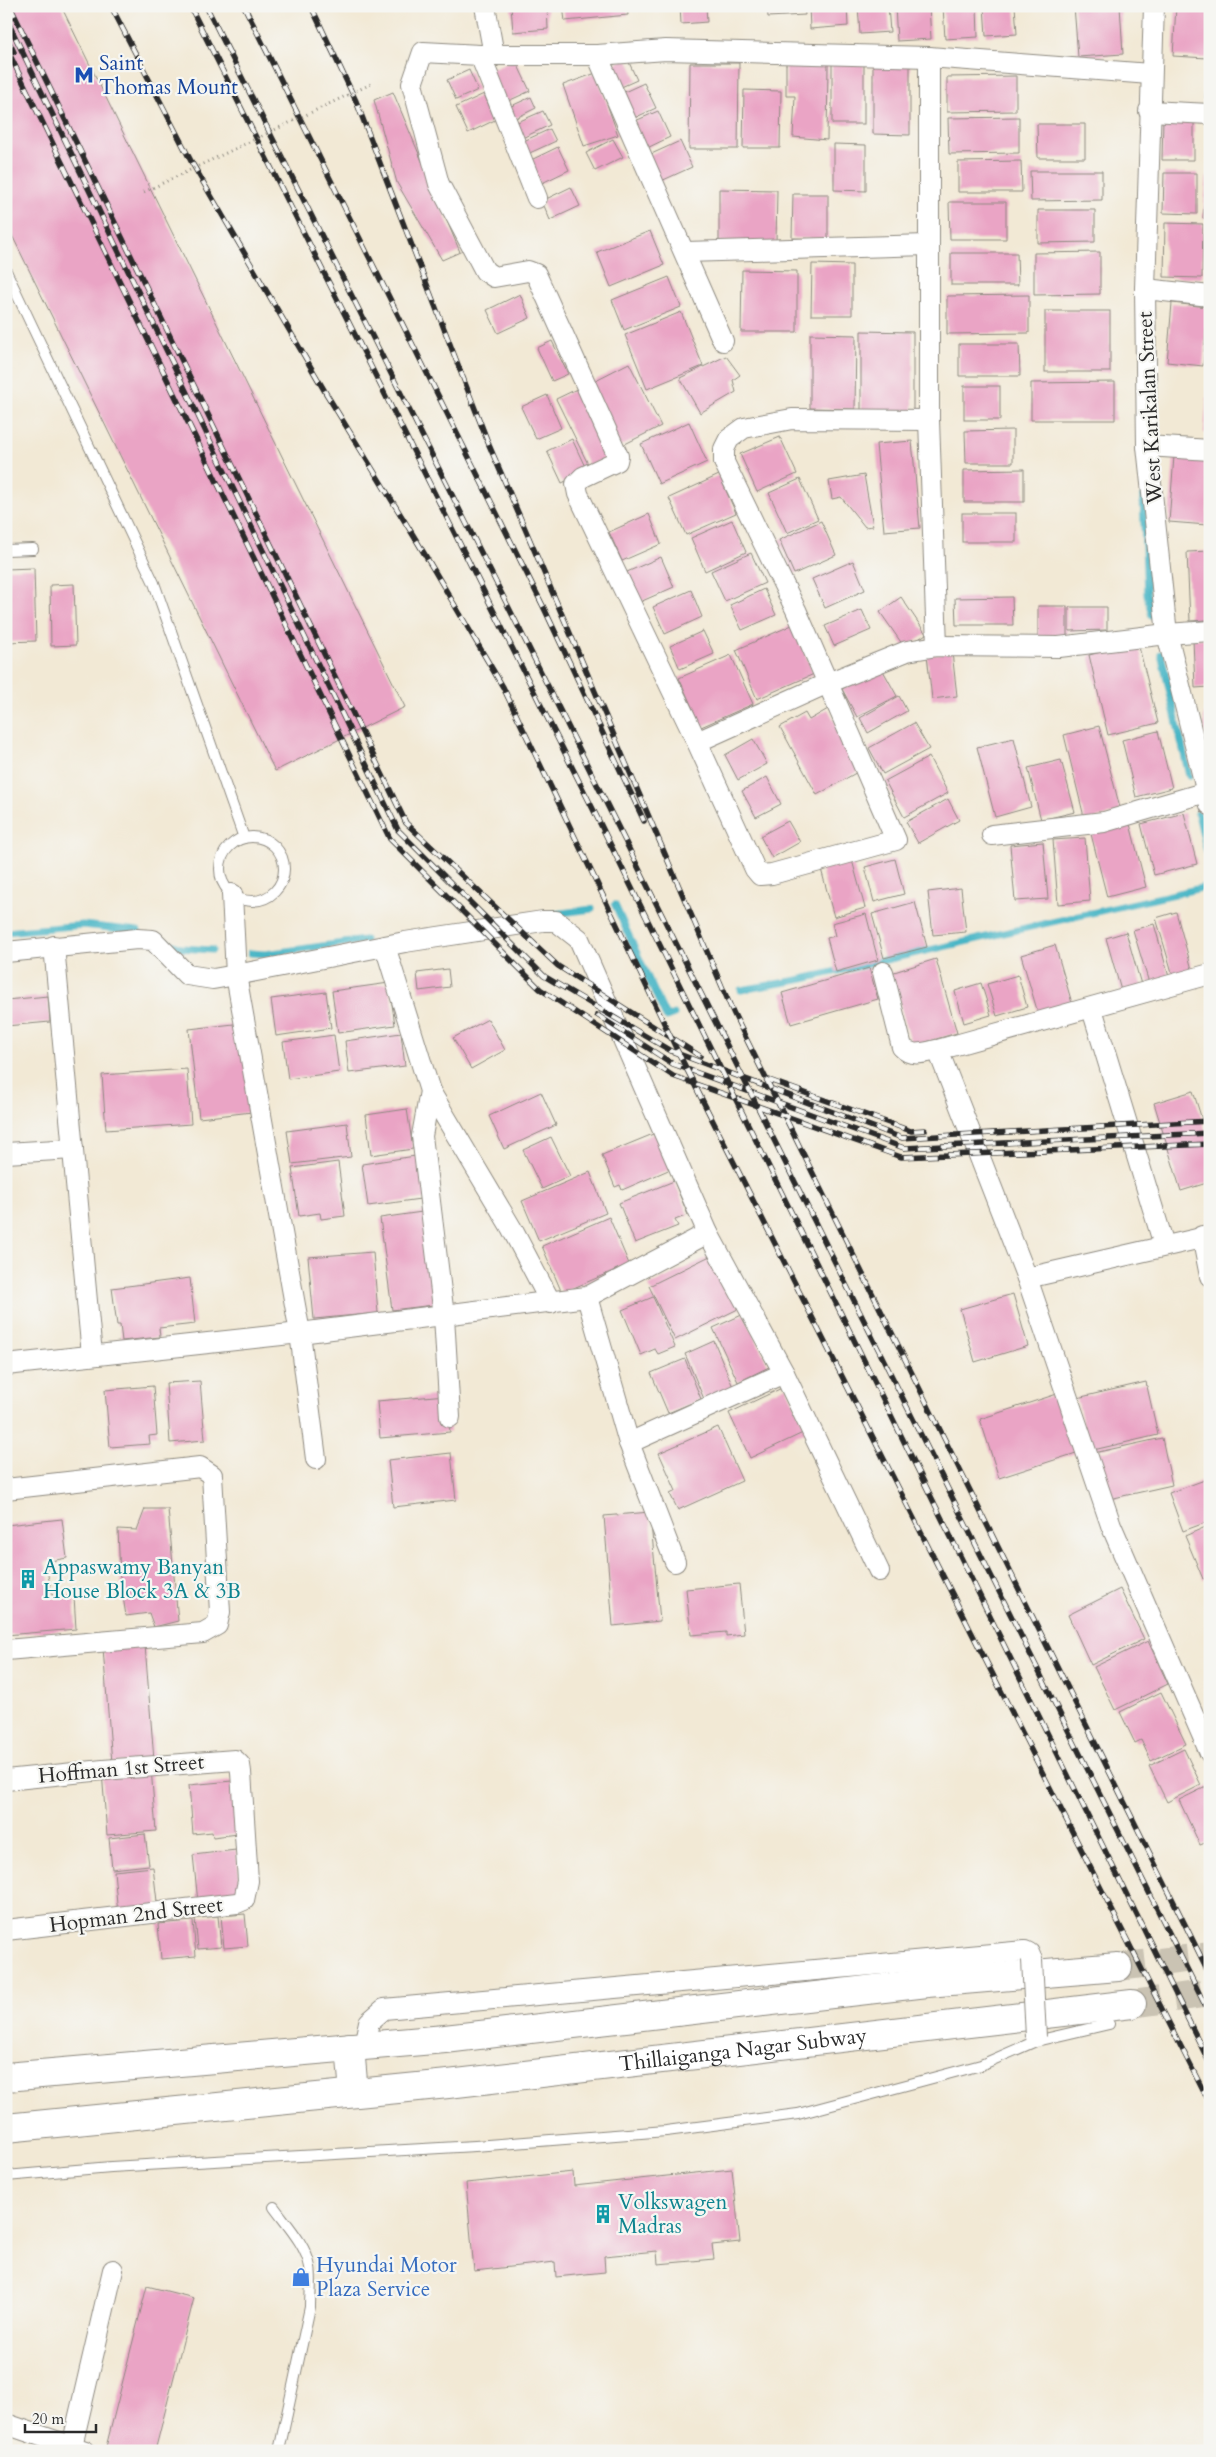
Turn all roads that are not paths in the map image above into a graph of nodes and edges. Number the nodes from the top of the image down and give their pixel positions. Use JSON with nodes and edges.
{"nodes":[{"id":1,"x":485,"y":6,"type":"edge"},
{"id":2,"x":1154,"y":6,"type":"edge"},
{"id":3,"x":487,"y":55,"type":"junction"},
{"id":4,"x":596,"y":55,"type":"junction"},
{"id":5,"x":929,"y":58,"type":"junction"},
{"id":6,"x":1150,"y":74,"type":"junction"},
{"id":7,"x":1149,"y":111,"type":"junction"},
{"id":8,"x":1210,"y":114,"type":"edge"},
{"id":9,"x":537,"y":198,"type":"dead end"},
{"id":10,"x":928,"y":245,"type":"junction"},
{"id":11,"x":686,"y":252,"type":"junction"},
{"id":12,"x":6,"y":270,"type":"edge"},
{"id":13,"x":1145,"y":289,"type":"junction"},
{"id":14,"x":1210,"y":296,"type":"edge"},
{"id":15,"x":723,"y":340,"type":"dead end"},
{"id":16,"x":929,"y":420,"type":"junction"},
{"id":17,"x":1147,"y":446,"type":"junction"},
{"id":18,"x":1210,"y":450,"type":"edge"},
{"id":19,"x":34,"y":549,"type":"dead end"},
{"id":20,"x":6,"y":550,"type":"edge"},
{"id":21,"x":1210,"y":631,"type":"edge"},
{"id":22,"x":1168,"y":634,"type":"junction"},
{"id":23,"x":937,"y":646,"type":"junction"},
{"id":24,"x":828,"y":683,"type":"junction"},
{"id":25,"x":697,"y":742,"type":"junction"},
{"id":26,"x":1209,"y":796,"type":"edge"},
{"id":27,"x":992,"y":834,"type":"dead end"},
{"id":28,"x":244,"y":838,"type":"junction"},
{"id":29,"x":232,"y":894,"type":"junction"},
{"id":30,"x":54,"y":946,"type":"junction"},
{"id":31,"x":384,"y":946,"type":"junction"},
{"id":32,"x":6,"y":952,"type":"edge"},
{"id":33,"x":883,"y":972,"type":"dead end"},
{"id":34,"x":1210,"y":974,"type":"edge"},
{"id":35,"x":236,"y":975,"type":"junction"},
{"id":36,"x":1092,"y":1009,"type":"junction"},
{"id":37,"x":938,"y":1050,"type":"junction"},
{"id":38,"x":430,"y":1091,"type":"junction"},
{"id":39,"x":73,"y":1149,"type":"junction"},
{"id":40,"x":6,"y":1154,"type":"edge"},
{"id":41,"x":708,"y":1233,"type":"junction"},
{"id":42,"x":1206,"y":1236,"type":"edge"},
{"id":43,"x":1164,"y":1245,"type":"junction"},
{"id":44,"x":1210,"y":1276,"type":"edge"},
{"id":45,"x":1027,"y":1278,"type":"junction"},
{"id":46,"x":587,"y":1298,"type":"junction"},
{"id":47,"x":552,"y":1303,"type":"junction"},
{"id":48,"x":444,"y":1316,"type":"junction"},
{"id":49,"x":300,"y":1333,"type":"junction"},
{"id":50,"x":92,"y":1355,"type":"junction"},
{"id":51,"x":6,"y":1365,"type":"edge"},
{"id":52,"x":784,"y":1373,"type":"junction"},
{"id":53,"x":450,"y":1417,"type":"dead end"},
{"id":54,"x":629,"y":1444,"type":"junction"},
{"id":55,"x":316,"y":1459,"type":"dead end"},
{"id":56,"x":6,"y":1489,"type":"edge"},
{"id":57,"x":675,"y":1562,"type":"dead end"},
{"id":58,"x":880,"y":1571,"type":"dead end"},
{"id":59,"x":6,"y":1650,"type":"edge"},
{"id":60,"x":1210,"y":1753,"type":"edge"},
{"id":61,"x":235,"y":1760,"type":"joint"},
{"id":62,"x":6,"y":1780,"type":"edge"},
{"id":63,"x":6,"y":1930,"type":"edge"},
{"id":64,"x":1118,"y":1967,"type":"tunnel mouth"},
{"id":65,"x":1132,"y":2004,"type":"tunnel mouth"},
{"id":66,"x":1109,"y":2024,"type":"dead end"},
{"id":67,"x":1036,"y":2039,"type":"junction"},
{"id":68,"x":357,"y":2046,"type":"junction"},
{"id":69,"x":6,"y":2077,"type":"edge"},
{"id":70,"x":354,"y":2093,"type":"junction"},
{"id":71,"x":6,"y":2128,"type":"edge"},
{"id":72,"x":6,"y":2176,"type":"edge"},
{"id":73,"x":274,"y":2207,"type":"dead end"},
{"id":74,"x":113,"y":2270,"type":"dead end"},
{"id":75,"x":6,"y":2424,"type":"edge"},
{"id":76,"x":41,"y":2443,"type":"edge"},
{"id":77,"x":79,"y":2448,"type":"edge"},
{"id":78,"x":280,"y":2451,"type":"edge"}],
"edges":[{"from":1,"to":3,"type":"street"},
{"from":2,"to":6,"type":"street","name":"West Karikalan Street"},
{"from":3,"to":4,"type":"street"},
{"from":3,"to":9,"type":"street"},
{"from":3,"to":25,"type":"street"},
{"from":4,"to":5,"type":"street"},
{"from":4,"to":11,"type":"street"},
{"from":5,"to":6,"type":"street"},
{"from":5,"to":10,"type":"street"},
{"from":6,"to":7,"type":"street","name":"West Karikalan Street"},
{"from":7,"to":8,"type":"street"},
{"from":7,"to":13,"type":"street","name":"West Karikalan Street"},
{"from":10,"to":11,"type":"street"},
{"from":10,"to":16,"type":"street"},
{"from":11,"to":15,"type":"street"},
{"from":12,"to":28,"type":"lane"},
{"from":13,"to":14,"type":"street"},
{"from":13,"to":17,"type":"street","name":"West Karikalan Street"},
{"from":16,"to":23,"type":"street"},
{"from":16,"to":24,"type":"street"},
{"from":17,"to":18,"type":"street"},
{"from":17,"to":22,"type":"street","name":"West Karikalan Street"},
{"from":19,"to":20,"type":"lane"},
{"from":21,"to":22,"type":"street"},
{"from":22,"to":23,"type":"street"},
{"from":22,"to":26,"type":"street","name":"West Karikalan Street"},
{"from":23,"to":24,"type":"street"},
{"from":24,"to":25,"type":"street"},
{"from":24,"to":25,"type":"street"},
{"from":26,"to":27,"type":"street"},
{"from":28,"to":29,"type":"lane"},
{"from":28,"to":29,"type":"lane"},
{"from":29,"to":35,"type":"street"},
{"from":30,"to":32,"type":"street"},
{"from":30,"to":35,"type":"street"},
{"from":30,"to":39,"type":"street"},
{"from":31,"to":35,"type":"street"},
{"from":31,"to":38,"type":"street"},
{"from":31,"to":41,"type":"street"},
{"from":33,"to":37,"type":"street"},
{"from":34,"to":36,"type":"street"},
{"from":35,"to":49,"type":"street"},
{"from":36,"to":37,"type":"street"},
{"from":36,"to":43,"type":"street"},
{"from":37,"to":45,"type":"street"},
{"from":38,"to":47,"type":"street"},
{"from":38,"to":48,"type":"street"},
{"from":39,"to":40,"type":"street"},
{"from":39,"to":50,"type":"street"},
{"from":41,"to":46,"type":"street"},
{"from":41,"to":52,"type":"street"},
{"from":42,"to":43,"type":"street"},
{"from":42,"to":44,"type":"street"},
{"from":43,"to":45,"type":"street"},
{"from":45,"to":60,"type":"street"},
{"from":46,"to":47,"type":"street"},
{"from":46,"to":54,"type":"street"},
{"from":47,"to":48,"type":"street"},
{"from":48,"to":49,"type":"street"},
{"from":48,"to":53,"type":"street"},
{"from":49,"to":50,"type":"street"},
{"from":49,"to":55,"type":"street"},
{"from":50,"to":51,"type":"street"},
{"from":52,"to":54,"type":"street"},
{"from":52,"to":58,"type":"street"},
{"from":54,"to":57,"type":"street"},
{"from":56,"to":59,"type":"street"},
{"from":61,"to":62,"type":"street","name":"Hoffman 1st Street"},
{"from":61,"to":63,"type":"street","name":"Hopman 2nd Street"},
{"from":64,"to":68,"type":"main road"},
{"from":65,"to":70,"type":"main road","name":"Thillaiganga Nagar Subway"},
{"from":66,"to":67,"type":"lane"},
{"from":67,"to":68,"type":"street","bridge":true},
{"from":67,"to":72,"type":"lane"},
{"from":68,"to":69,"type":"main road"},
{"from":68,"to":70,"type":"main road"},
{"from":70,"to":71,"type":"main road","name":"Thillaiganga Nagar Subway"},
{"from":73,"to":78,"type":"lane"},
{"from":74,"to":77,"type":"street"},
{"from":75,"to":76,"type":"street"},
{"from":76,"to":77,"type":"street"}]}
